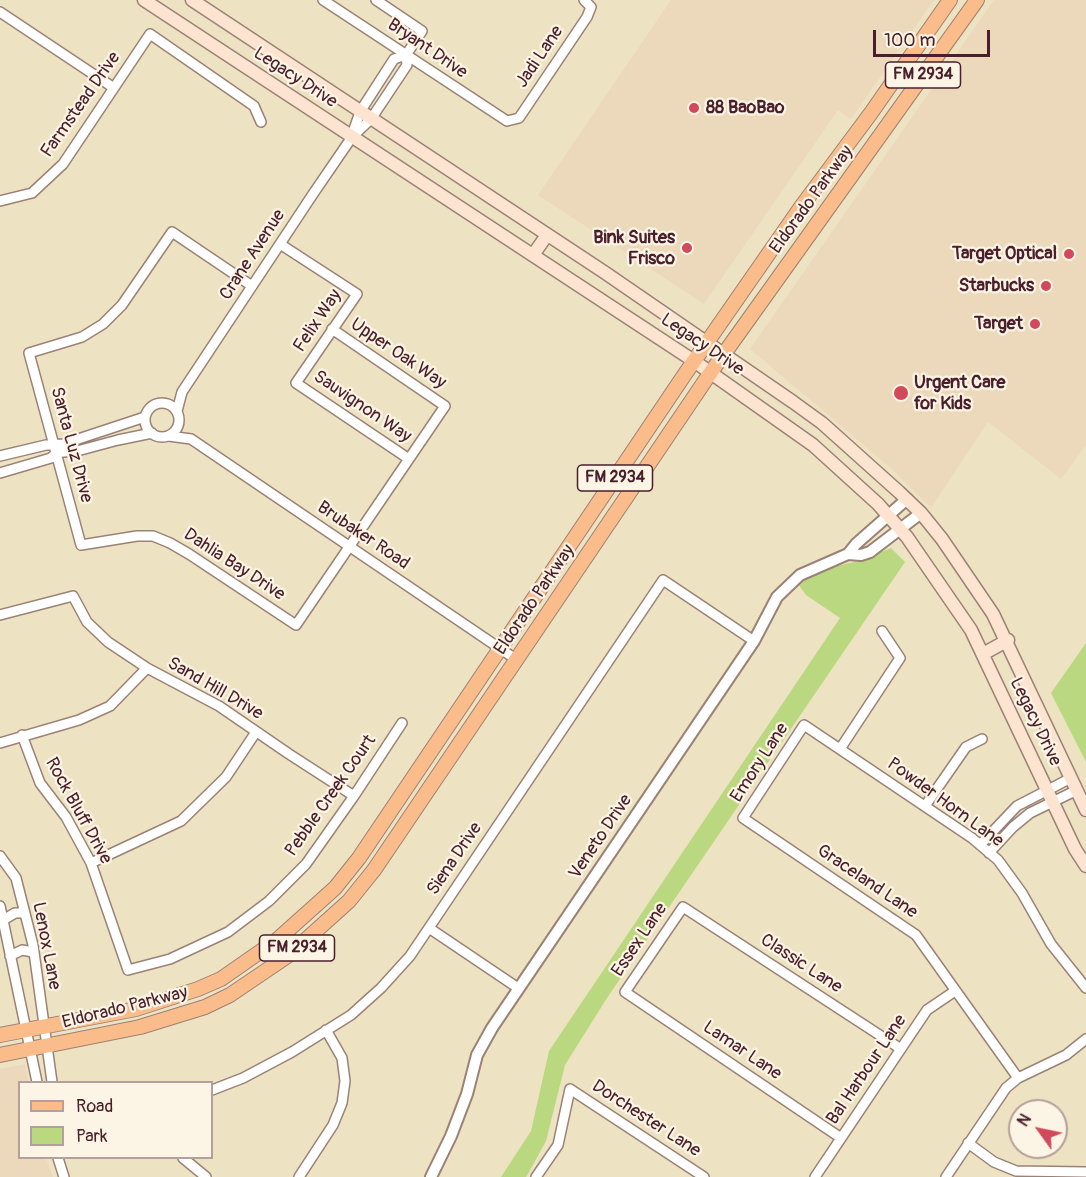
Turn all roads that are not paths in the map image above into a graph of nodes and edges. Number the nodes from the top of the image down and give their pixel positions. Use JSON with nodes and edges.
{"nodes":[{"id":1,"x":144,"y":0,"type":"edge"},
{"id":2,"x":192,"y":0,"type":"edge"},
{"id":3,"x":323,"y":0,"type":"edge"},
{"id":4,"x":376,"y":0,"type":"edge"},
{"id":5,"x":584,"y":0,"type":"edge"},
{"id":6,"x":977,"y":0,"type":"edge"},
{"id":7,"x":947,"y":5,"type":"edge"},
{"id":8,"x":0,"y":12,"type":"edge"},
{"id":9,"x":934,"y":23,"type":"junction"},
{"id":10,"x":955,"y":30,"type":"junction"},
{"id":11,"x":405,"y":55,"type":"junction"},
{"id":12,"x":114,"y":88,"type":"junction"},
{"id":13,"x":360,"y":112,"type":"junction"},
{"id":14,"x":371,"y":119,"type":"junction"},
{"id":15,"x":513,"y":121,"type":"joint"},
{"id":16,"x":261,"y":122,"type":"dead end"},
{"id":17,"x":352,"y":137,"type":"junction"},
{"id":18,"x":0,"y":201,"type":"edge"},
{"id":19,"x":547,"y":235,"type":"junction"},
{"id":20,"x":280,"y":244,"type":"junction"},
{"id":21,"x":533,"y":255,"type":"junction"},
{"id":22,"x":252,"y":286,"type":"junction"},
{"id":23,"x":332,"y":329,"type":"junction"},
{"id":24,"x":707,"y":343,"type":"junction"},
{"id":25,"x":724,"y":354,"type":"junction"},
{"id":26,"x":694,"y":361,"type":"junction"},
{"id":27,"x":711,"y":372,"type":"junction"},
{"id":28,"x":297,"y":383,"type":"joint"},
{"id":29,"x":182,"y":392,"type":"junction"},
{"id":30,"x":165,"y":404,"type":"junction"},
{"id":31,"x":177,"y":411,"type":"junction"},
{"id":32,"x":145,"y":417,"type":"junction"},
{"id":33,"x":179,"y":424,"type":"junction"},
{"id":34,"x":152,"y":433,"type":"junction"},
{"id":35,"x":169,"y":436,"type":"junction"},
{"id":36,"x":191,"y":439,"type":"junction"},
{"id":37,"x":54,"y":450,"type":"junction"},
{"id":38,"x":0,"y":456,"type":"edge"},
{"id":39,"x":409,"y":459,"type":"junction"},
{"id":40,"x":0,"y":473,"type":"edge"},
{"id":41,"x":907,"y":499,"type":"junction"},
{"id":42,"x":921,"y":513,"type":"junction"},
{"id":43,"x":889,"y":516,"type":"junction"},
{"id":44,"x":900,"y":530,"type":"junction"},
{"id":45,"x":81,"y":545,"type":"joint"},
{"id":46,"x":350,"y":547,"type":"junction"},
{"id":47,"x":848,"y":554,"type":"junction"},
{"id":48,"x":0,"y":615,"type":"edge"},
{"id":49,"x":882,"y":631,"type":"dead end"},
{"id":50,"x":1008,"y":640,"type":"junction"},
{"id":51,"x":754,"y":641,"type":"junction"},
{"id":52,"x":500,"y":649,"type":"junction"},
{"id":53,"x":983,"y":654,"type":"junction"},
{"id":54,"x":517,"y":660,"type":"junction"},
{"id":55,"x":147,"y":668,"type":"junction"},
{"id":56,"x":402,"y":723,"type":"dead end"},
{"id":57,"x":804,"y":725,"type":"joint"},
{"id":58,"x":256,"y":732,"type":"junction"},
{"id":59,"x":22,"y":735,"type":"junction"},
{"id":60,"x":982,"y":739,"type":"dead end"},
{"id":61,"x":0,"y":742,"type":"edge"},
{"id":62,"x":840,"y":749,"type":"junction"},
{"id":63,"x":1071,"y":778,"type":"junction"},
{"id":64,"x":1077,"y":790,"type":"junction"},
{"id":65,"x":1050,"y":795,"type":"junction"},
{"id":66,"x":354,"y":796,"type":"junction"},
{"id":67,"x":925,"y":806,"type":"junction"},
{"id":68,"x":1086,"y":810,"type":"edge"},
{"id":69,"x":743,"y":818,"type":"joint"},
{"id":70,"x":980,"y":845,"type":"junction"},
{"id":71,"x":989,"y":853,"type":"junction"},
{"id":72,"x":0,"y":856,"type":"edge"},
{"id":73,"x":91,"y":863,"type":"junction"},
{"id":74,"x":1086,"y":866,"type":"edge"},
{"id":75,"x":0,"y":906,"type":"edge"},
{"id":76,"x":683,"y":907,"type":"joint"},
{"id":77,"x":25,"y":914,"type":"junction"},
{"id":78,"x":3,"y":920,"type":"junction"},
{"id":79,"x":429,"y":928,"type":"junction"},
{"id":80,"x":33,"y":952,"type":"junction"},
{"id":81,"x":10,"y":956,"type":"junction"},
{"id":82,"x":128,"y":970,"type":"joint"},
{"id":83,"x":518,"y":988,"type":"junction"},
{"id":84,"x":1086,"y":988,"type":"edge"},
{"id":85,"x":955,"y":991,"type":"junction"},
{"id":86,"x":625,"y":992,"type":"joint"},
{"id":87,"x":43,"y":1028,"type":"junction"},
{"id":88,"x":326,"y":1030,"type":"junction"},
{"id":89,"x":26,"y":1031,"type":"junction"},
{"id":90,"x":0,"y":1035,"type":"edge"},
{"id":91,"x":1086,"y":1039,"type":"edge"},
{"id":92,"x":45,"y":1046,"type":"junction"},
{"id":93,"x":30,"y":1049,"type":"junction"},
{"id":94,"x":901,"y":1049,"type":"junction"},
{"id":95,"x":0,"y":1054,"type":"edge"},
{"id":96,"x":1018,"y":1078,"type":"junction"},
{"id":97,"x":36,"y":1081,"type":"edge"},
{"id":98,"x":52,"y":1081,"type":"edge"},
{"id":99,"x":213,"y":1090,"type":"edge"},
{"id":100,"x":841,"y":1138,"type":"junction"},
{"id":101,"x":968,"y":1143,"type":"junction"},
{"id":102,"x":58,"y":1159,"type":"edge"},
{"id":103,"x":184,"y":1159,"type":"edge"},
{"id":104,"x":1086,"y":1172,"type":"edge"},
{"id":105,"x":64,"y":1177,"type":"edge"},
{"id":106,"x":206,"y":1177,"type":"edge"},
{"id":107,"x":299,"y":1177,"type":"edge"},
{"id":108,"x":430,"y":1177,"type":"edge"},
{"id":109,"x":536,"y":1177,"type":"edge"},
{"id":110,"x":704,"y":1177,"type":"edge"},
{"id":111,"x":815,"y":1177,"type":"edge"},
{"id":112,"x":946,"y":1177,"type":"edge"}],
"edges":[{"from":1,"to":17,"type":"main road","name":"Legacy Drive"},
{"from":2,"to":13,"type":"main road","name":"Legacy Drive"},
{"from":3,"to":11,"type":"street","name":"Bryant Drive"},
{"from":4,"to":11,"type":"street"},
{"from":5,"to":15,"type":"street","name":"Jadi Lane"},
{"from":6,"to":10,"type":"main road","name":"Eldorado Parkway","number":"FM 2934"},
{"from":7,"to":9,"type":"main road","name":"Eldorado Parkway","number":"FM 2934"},
{"from":7,"to":10,"type":"main road"},
{"from":8,"to":12,"type":"street"},
{"from":9,"to":10,"type":"main road"},
{"from":9,"to":24,"type":"main road","name":"Eldorado Parkway","number":"FM 2934"},
{"from":10,"to":25,"type":"main road","name":"Eldorado Parkway","number":"FM 2934"},
{"from":11,"to":13,"type":"street","name":"Crane Avenue"},
{"from":11,"to":14,"type":"street","name":"Crane Avenue"},
{"from":11,"to":15,"type":"street","name":"Bryant Drive"},
{"from":12,"to":16,"type":"street","name":"Farmstead Drive"},
{"from":12,"to":18,"type":"street","name":"Farmstead Drive"},
{"from":13,"to":14,"type":"main road","name":"Legacy Drive"},
{"from":13,"to":17,"type":"street","name":"Crane Avenue"},
{"from":14,"to":17,"type":"street","name":"Crane Avenue"},
{"from":14,"to":19,"type":"main road","name":"Legacy Drive"},
{"from":17,"to":20,"type":"street","name":"Crane Avenue"},
{"from":17,"to":21,"type":"main road","name":"Legacy Drive"},
{"from":19,"to":21,"type":"main road"},
{"from":19,"to":24,"type":"main road","name":"Legacy Drive"},
{"from":20,"to":22,"type":"street","name":"Crane Avenue"},
{"from":20,"to":23,"type":"street","name":"Felix Way"},
{"from":21,"to":26,"type":"main road","name":"Legacy Drive"},
{"from":22,"to":29,"type":"street","name":"Crane Avenue"},
{"from":22,"to":37,"type":"street","name":"Santa Luz Drive"},
{"from":23,"to":28,"type":"street","name":"Felix Way"},
{"from":23,"to":39,"type":"street","name":"Upper Oak Way"},
{"from":24,"to":25,"type":"main road","name":"Legacy Drive"},
{"from":24,"to":26,"type":"main road","name":"Eldorado Parkway","number":"FM 2934"},
{"from":25,"to":27,"type":"main road","name":"Eldorado Parkway","number":"FM 2934"},
{"from":25,"to":41,"type":"main road","name":"Legacy Drive"},
{"from":26,"to":27,"type":"main road","name":"Legacy Drive"},
{"from":26,"to":52,"type":"main road","name":"Eldorado Parkway","number":"FM 2934"},
{"from":27,"to":43,"type":"main road","name":"Legacy Drive"},
{"from":27,"to":54,"type":"main road","name":"Eldorado Parkway","number":"FM 2934"},
{"from":28,"to":39,"type":"street","name":"Sauvignon Way"},
{"from":29,"to":30,"type":"street","name":"Crane Avenue"},
{"from":29,"to":31,"type":"street","name":"Crane Avenue"},
{"from":30,"to":31,"type":"street"},
{"from":30,"to":32,"type":"street"},
{"from":31,"to":33,"type":"street"},
{"from":32,"to":34,"type":"street"},
{"from":32,"to":37,"type":"street"},
{"from":33,"to":35,"type":"street"},
{"from":33,"to":36,"type":"street","name":"Brubaker Road"},
{"from":34,"to":35,"type":"street"},
{"from":34,"to":37,"type":"street"},
{"from":35,"to":36,"type":"street","name":"Brubaker Road"},
{"from":36,"to":46,"type":"street","name":"Brubaker Road"},
{"from":37,"to":38,"type":"street"},
{"from":37,"to":40,"type":"street"},
{"from":37,"to":45,"type":"street","name":"Santa Luz Drive"},
{"from":39,"to":46,"type":"street"},
{"from":41,"to":42,"type":"main road","name":"Legacy Drive"},
{"from":41,"to":43,"type":"street","name":"Veneto Drive"},
{"from":42,"to":44,"type":"street","name":"Veneto Drive"},
{"from":42,"to":50,"type":"main road","name":"Legacy Drive"},
{"from":43,"to":44,"type":"main road","name":"Legacy Drive"},
{"from":43,"to":47,"type":"street","name":"Veneto Drive"},
{"from":44,"to":47,"type":"street","name":"Veneto Drive"},
{"from":44,"to":53,"type":"main road","name":"Legacy Drive"},
{"from":45,"to":46,"type":"street","name":"Dahlia Bay Drive"},
{"from":46,"to":52,"type":"street","name":"Brubaker Road"},
{"from":47,"to":51,"type":"street","name":"Veneto Drive"},
{"from":48,"to":55,"type":"street","name":"Sand Hill Drive"},
{"from":49,"to":62,"type":"street"},
{"from":50,"to":53,"type":"main road"},
{"from":50,"to":63,"type":"main road","name":"Legacy Drive"},
{"from":51,"to":79,"type":"street","name":"Siena Drive"},
{"from":51,"to":83,"type":"street","name":"Veneto Drive"},
{"from":52,"to":54,"type":"street","name":"Brubaker Road"},
{"from":52,"to":87,"type":"main road","name":"Eldorado Parkway","number":"FM 2934"},
{"from":53,"to":65,"type":"main road","name":"Legacy Drive"},
{"from":54,"to":92,"type":"main road","name":"Eldorado Parkway","number":"FM 2934"},
{"from":55,"to":58,"type":"street","name":"Sand Hill Drive"},
{"from":55,"to":59,"type":"street"},
{"from":56,"to":66,"type":"street","name":"Pebble Creek Court"},
{"from":57,"to":62,"type":"street","name":"Powder Horn Lane"},
{"from":57,"to":69,"type":"street","name":"Emory Lane"},
{"from":58,"to":66,"type":"street","name":"Sand Hill Drive"},
{"from":58,"to":73,"type":"street"},
{"from":59,"to":61,"type":"street"},
{"from":59,"to":73,"type":"street","name":"Rock Bluff Drive"},
{"from":60,"to":67,"type":"street"},
{"from":62,"to":67,"type":"street","name":"Powder Horn Lane"},
{"from":63,"to":64,"type":"main road","name":"Legacy Drive"},
{"from":63,"to":65,"type":"street"},
{"from":64,"to":65,"type":"street"},
{"from":64,"to":68,"type":"main road","name":"Legacy Drive"},
{"from":65,"to":70,"type":"street"},
{"from":65,"to":71,"type":"street"},
{"from":65,"to":74,"type":"main road","name":"Legacy Drive"},
{"from":66,"to":82,"type":"street","name":"Pebble Creek Court"},
{"from":67,"to":70,"type":"street","name":"Powder Horn Lane"},
{"from":69,"to":85,"type":"street","name":"Graceland Lane"},
{"from":70,"to":71,"type":"street","name":"Powder Horn Lane"},
{"from":71,"to":84,"type":"street","name":"Powder Horn Lane"},
{"from":72,"to":77,"type":"street","name":"Lenox Lane"},
{"from":73,"to":82,"type":"street","name":"Rock Bluff Drive"},
{"from":75,"to":78,"type":"street","name":"Lenox Lane"},
{"from":76,"to":86,"type":"street","name":"Essex Lane"},
{"from":76,"to":94,"type":"street","name":"Classic Lane"},
{"from":77,"to":78,"type":"street"},
{"from":77,"to":80,"type":"street","name":"Lenox Lane"},
{"from":78,"to":81,"type":"street","name":"Lenox Lane"},
{"from":79,"to":83,"type":"street"},
{"from":79,"to":88,"type":"street","name":"Siena Drive"},
{"from":80,"to":81,"type":"street"},
{"from":80,"to":87,"type":"street","name":"Lenox Lane"},
{"from":81,"to":89,"type":"street","name":"Lenox Lane"},
{"from":83,"to":108,"type":"street","name":"Veneto Drive"},
{"from":85,"to":94,"type":"street","name":"Bal Harbour Lane"},
{"from":85,"to":96,"type":"street","name":"Graceland Lane"},
{"from":86,"to":100,"type":"street","name":"Lamar Lane"},
{"from":87,"to":89,"type":"main road","name":"Eldorado Parkway","number":"FM 2934"},
{"from":87,"to":92,"type":"street","name":"Lenox Lane"},
{"from":88,"to":99,"type":"street","name":"Siena Drive"},
{"from":88,"to":107,"type":"street"},
{"from":89,"to":90,"type":"main road","name":"Eldorado Parkway","number":"FM 2934"},
{"from":89,"to":93,"type":"street","name":"Lenox Lane"},
{"from":91,"to":96,"type":"street"},
{"from":92,"to":93,"type":"main road","name":"Eldorado Parkway","number":"FM 2934"},
{"from":92,"to":98,"type":"street","name":"Lenox Lane"},
{"from":93,"to":95,"type":"main road","name":"Eldorado Parkway","number":"FM 2934"},
{"from":93,"to":97,"type":"street","name":"Lenox Lane"},
{"from":94,"to":100,"type":"street","name":"Bal Harbour Lane"},
{"from":96,"to":101,"type":"street"},
{"from":100,"to":111,"type":"street","name":"Bal Harbour Lane"},
{"from":101,"to":104,"type":"street"},
{"from":101,"to":112,"type":"street"},
{"from":102,"to":105,"type":"street"},
{"from":103,"to":106,"type":"street"},
{"from":109,"to":110,"type":"street","name":"Dorchester Lane"}]}
